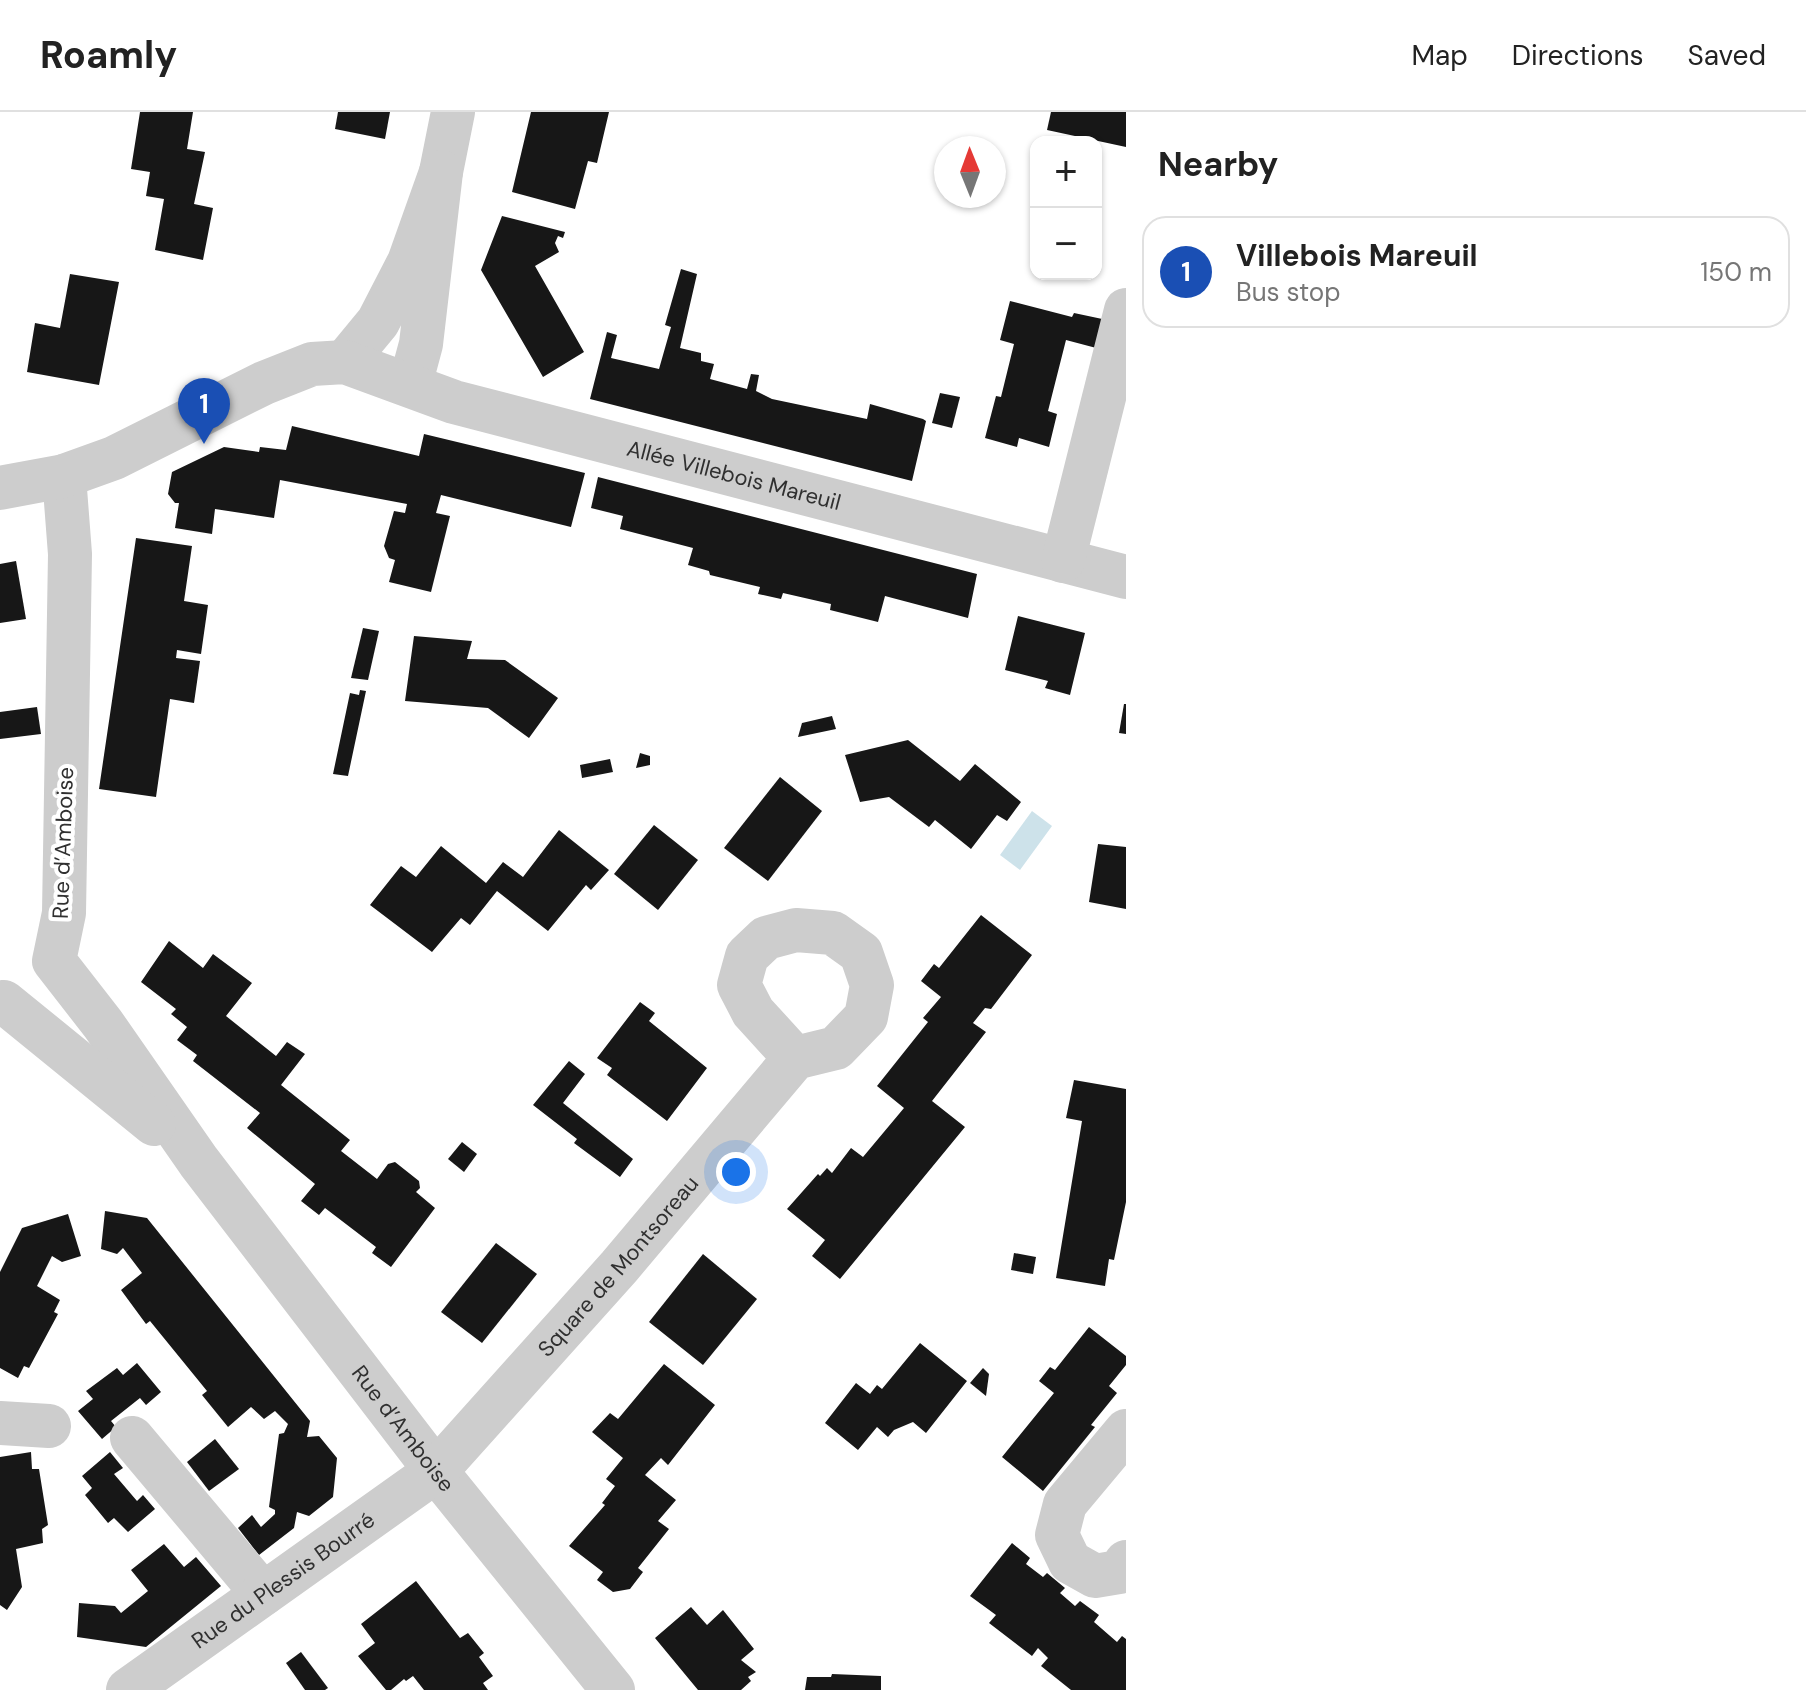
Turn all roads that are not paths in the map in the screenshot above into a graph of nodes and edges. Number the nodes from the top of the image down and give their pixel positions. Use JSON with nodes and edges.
{"nodes":[{"id":1,"x":453,"y":112,"type":"edge"},
{"id":2,"x":441,"y":172,"type":"junction"},
{"id":3,"x":1126,"y":310,"type":"edge"},
{"id":4,"x":345,"y":362,"type":"junction"},
{"id":5,"x":410,"y":385,"type":"junction"},
{"id":6,"x":64,"y":476,"type":"junction"},
{"id":7,"x":0,"y":488,"type":"edge"},
{"id":8,"x":1063,"y":561,"type":"junction"},
{"id":9,"x":1126,"y":577,"type":"edge"},
{"id":10,"x":54,"y":961,"type":"junction"},
{"id":11,"x":2,"y":1003,"type":"edge"},
{"id":12,"x":795,"y":1058,"type":"dead end"},
{"id":13,"x":199,"y":1162,"type":"junction"},
{"id":14,"x":0,"y":1423,"type":"edge"},
{"id":15,"x":49,"y":1426,"type":"dead end"},
{"id":16,"x":1126,"y":1431,"type":"edge"},
{"id":17,"x":132,"y":1438,"type":"dead end"},
{"id":18,"x":436,"y":1471,"type":"junction"},
{"id":19,"x":1126,"y":1562,"type":"edge"},
{"id":20,"x":263,"y":1594,"type":"junction"},
{"id":21,"x":128,"y":1690,"type":"edge"},
{"id":22,"x":613,"y":1690,"type":"edge"}],
"edges":[{"from":1,"to":2,"type":"street"},
{"from":2,"to":4,"type":"street"},
{"from":2,"to":5,"type":"street"},
{"from":3,"to":8,"type":"street"},
{"from":4,"to":5,"type":"street","name":"Allée Villebois Mareuil"},
{"from":4,"to":6,"type":"street"},
{"from":5,"to":8,"type":"street","name":"Allée Villebois Mareuil"},
{"from":6,"to":7,"type":"street"},
{"from":6,"to":10,"type":"street","name":"Rue d’Amboise"},
{"from":8,"to":9,"type":"street","name":"Allée Villebois Mareuil"},
{"from":10,"to":11,"type":"street"},
{"from":10,"to":13,"type":"street","name":"Rue d’Amboise"},
{"from":11,"to":13,"type":"street","name":"Rue d’Amboise"},
{"from":12,"to":18,"type":"street","name":"Square de Montsoreau"},
{"from":13,"to":18,"type":"street","name":"Rue d’Amboise"},
{"from":14,"to":15,"type":"street"},
{"from":16,"to":19,"type":"street"},
{"from":17,"to":20,"type":"street"},
{"from":18,"to":20,"type":"street","name":"Rue du Plessis Bourré"},
{"from":18,"to":22,"type":"street","name":"Rue d’Amboise"},
{"from":20,"to":21,"type":"street","name":"Rue du Plessis Bourré"}]}
